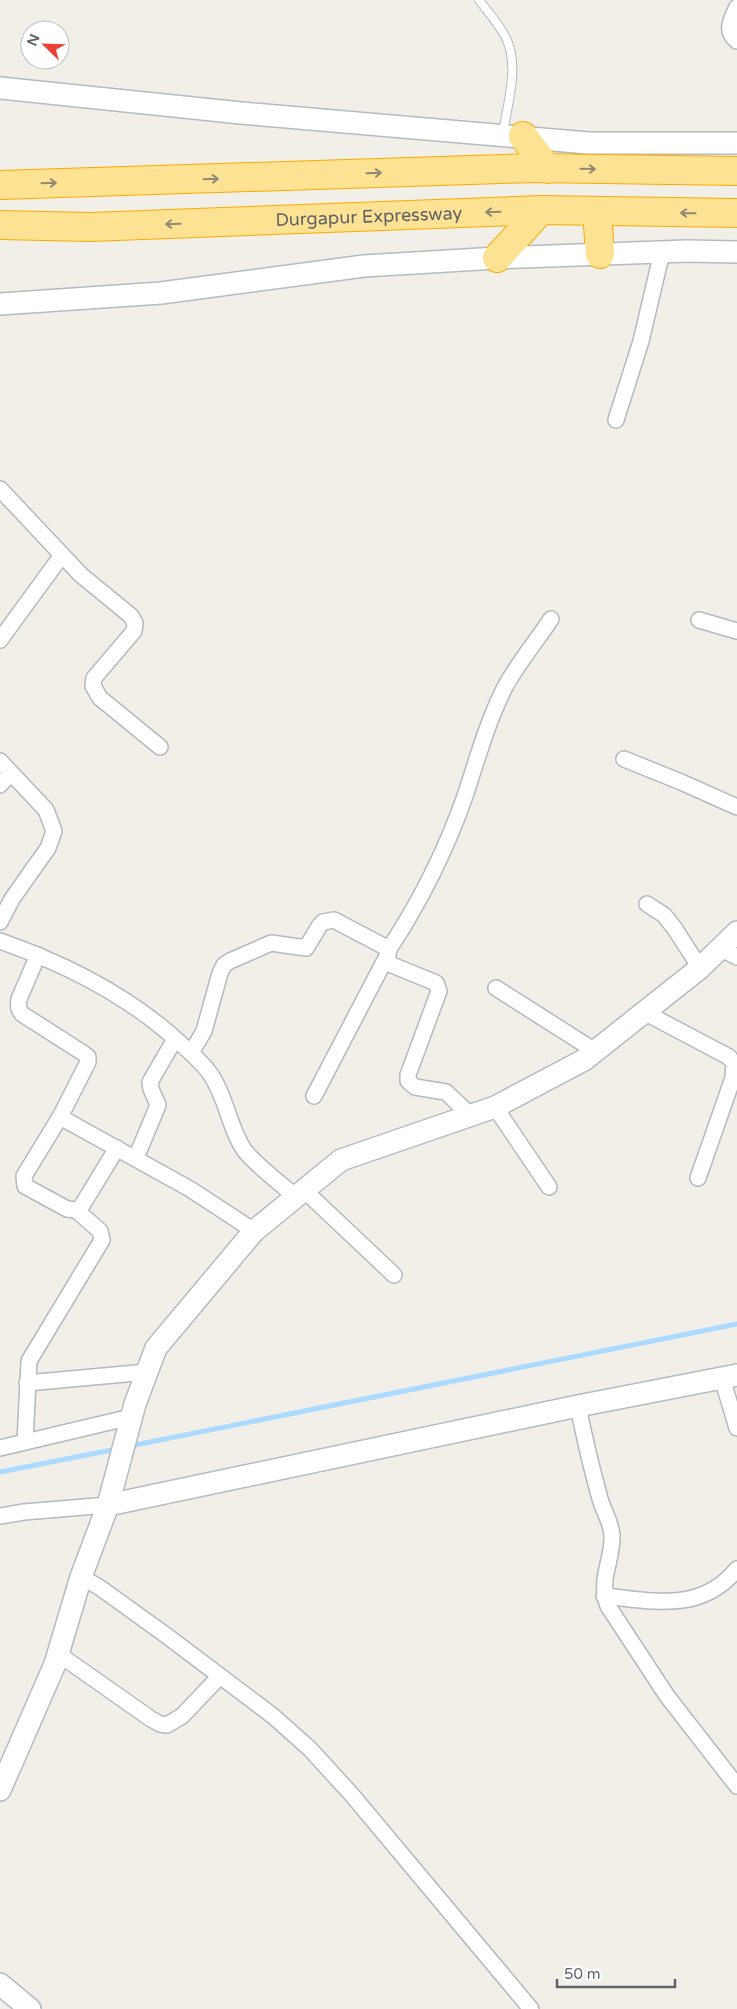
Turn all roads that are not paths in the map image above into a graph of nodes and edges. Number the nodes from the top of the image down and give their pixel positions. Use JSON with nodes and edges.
{"nodes":[{"id":1,"x":478,"y":0,"type":"edge"},
{"id":2,"x":737,"y":7,"type":"edge"},
{"id":3,"x":737,"y":41,"type":"edge"},
{"id":4,"x":0,"y":88,"type":"edge"},
{"id":5,"x":513,"y":135,"type":"junction"},
{"id":6,"x":737,"y":143,"type":"edge"},
{"id":7,"x":548,"y":169,"type":"junction"},
{"id":8,"x":737,"y":170,"type":"edge"},
{"id":9,"x":0,"y":185,"type":"edge"},
{"id":10,"x":542,"y":210,"type":"junction"},
{"id":11,"x":597,"y":211,"type":"junction"},
{"id":12,"x":737,"y":214,"type":"edge"},
{"id":13,"x":0,"y":225,"type":"edge"},
{"id":14,"x":662,"y":252,"type":"junction"},
{"id":15,"x":737,"y":252,"type":"edge"},
{"id":16,"x":600,"y":254,"type":"junction"},
{"id":17,"x":497,"y":258,"type":"junction"},
{"id":18,"x":0,"y":304,"type":"edge"},
{"id":19,"x":616,"y":420,"type":"dead end"},
{"id":20,"x":0,"y":490,"type":"edge"},
{"id":21,"x":62,"y":555,"type":"junction"},
{"id":22,"x":551,"y":619,"type":"dead end"},
{"id":23,"x":699,"y":620,"type":"dead end"},
{"id":24,"x":737,"y":630,"type":"edge"},
{"id":25,"x":0,"y":640,"type":"edge"},
{"id":26,"x":160,"y":747,"type":"dead end"},
{"id":27,"x":624,"y":760,"type":"dead end"},
{"id":28,"x":0,"y":761,"type":"edge"},
{"id":29,"x":12,"y":773,"type":"junction"},
{"id":30,"x":0,"y":785,"type":"edge"},
{"id":31,"x":737,"y":807,"type":"edge"},
{"id":32,"x":647,"y":904,"type":"dead end"},
{"id":33,"x":0,"y":922,"type":"edge"},
{"id":34,"x":737,"y":932,"type":"edge"},
{"id":35,"x":0,"y":941,"type":"edge"},
{"id":36,"x":388,"y":953,"type":"junction"},
{"id":37,"x":729,"y":953,"type":"edge"},
{"id":38,"x":38,"y":955,"type":"junction"},
{"id":39,"x":700,"y":968,"type":"junction"},
{"id":40,"x":496,"y":988,"type":"dead end"},
{"id":41,"x":644,"y":1012,"type":"junction"},
{"id":42,"x":175,"y":1039,"type":"junction"},
{"id":43,"x":595,"y":1051,"type":"junction"},
{"id":44,"x":190,"y":1053,"type":"junction"},
{"id":45,"x":736,"y":1065,"type":"edge"},
{"id":46,"x":314,"y":1096,"type":"dead end"},
{"id":47,"x":495,"y":1107,"type":"junction"},
{"id":48,"x":470,"y":1115,"type":"junction"},
{"id":49,"x":60,"y":1117,"type":"junction"},
{"id":50,"x":117,"y":1148,"type":"junction"},
{"id":51,"x":136,"y":1158,"type":"junction"},
{"id":52,"x":698,"y":1178,"type":"dead end"},
{"id":53,"x":549,"y":1187,"type":"dead end"},
{"id":54,"x":300,"y":1194,"type":"junction"},
{"id":55,"x":76,"y":1210,"type":"junction"},
{"id":56,"x":254,"y":1231,"type":"junction"},
{"id":57,"x":394,"y":1275,"type":"dead end"},
{"id":58,"x":147,"y":1372,"type":"junction"},
{"id":59,"x":730,"y":1376,"type":"edge"},
{"id":60,"x":27,"y":1384,"type":"junction"},
{"id":61,"x":578,"y":1406,"type":"junction"},
{"id":62,"x":130,"y":1422,"type":"junction"},
{"id":63,"x":737,"y":1428,"type":"edge"},
{"id":64,"x":25,"y":1442,"type":"junction"},
{"id":65,"x":0,"y":1448,"type":"edge"},
{"id":66,"x":109,"y":1498,"type":"junction"},
{"id":67,"x":0,"y":1516,"type":"edge"},
{"id":68,"x":737,"y":1570,"type":"edge"},
{"id":69,"x":81,"y":1577,"type":"junction"},
{"id":70,"x":604,"y":1596,"type":"junction"},
{"id":71,"x":58,"y":1653,"type":"junction"},
{"id":72,"x":220,"y":1676,"type":"junction"},
{"id":73,"x":737,"y":1786,"type":"edge"},
{"id":74,"x":0,"y":1790,"type":"edge"},
{"id":75,"x":0,"y":1984,"type":"edge"},
{"id":76,"x":30,"y":2009,"type":"edge"},
{"id":77,"x":530,"y":2009,"type":"edge"}],
"edges":[{"from":1,"to":5,"type":"lane"},
{"from":2,"to":3,"type":"street"},
{"from":4,"to":5,"type":"street"},
{"from":5,"to":6,"type":"street"},
{"from":5,"to":7,"type":"highway"},
{"from":7,"to":8,"type":"highway","one_way":true},
{"from":9,"to":7,"type":"highway","one_way":true},
{"from":10,"to":11,"type":"highway","name":"Durgapur Expressway"},
{"from":10,"to":13,"type":"highway","name":"Durgapur Expressway","one_way":true},
{"from":10,"to":17,"type":"highway"},
{"from":12,"to":11,"type":"highway","name":"Durgapur Expressway","one_way":true},
{"from":11,"to":16,"type":"highway"},
{"from":14,"to":15,"type":"street"},
{"from":14,"to":16,"type":"street"},
{"from":14,"to":19,"type":"street"},
{"from":16,"to":17,"type":"street"},
{"from":17,"to":18,"type":"street"},
{"from":20,"to":21,"type":"street"},
{"from":21,"to":25,"type":"street"},
{"from":21,"to":26,"type":"street"},
{"from":22,"to":36,"type":"street"},
{"from":23,"to":24,"type":"street"},
{"from":27,"to":31,"type":"street"},
{"from":28,"to":29,"type":"street"},
{"from":29,"to":30,"type":"street"},
{"from":29,"to":33,"type":"street"},
{"from":32,"to":39,"type":"street"},
{"from":34,"to":37,"type":"street"},
{"from":35,"to":38,"type":"street"},
{"from":36,"to":44,"type":"street"},
{"from":36,"to":46,"type":"street"},
{"from":36,"to":48,"type":"street"},
{"from":37,"to":39,"type":"street"},
{"from":38,"to":42,"type":"street"},
{"from":38,"to":49,"type":"street"},
{"from":39,"to":41,"type":"street"},
{"from":40,"to":43,"type":"street"},
{"from":41,"to":43,"type":"street"},
{"from":41,"to":45,"type":"street"},
{"from":42,"to":44,"type":"street"},
{"from":42,"to":51,"type":"street"},
{"from":43,"to":47,"type":"street"},
{"from":44,"to":54,"type":"street"},
{"from":45,"to":52,"type":"street"},
{"from":47,"to":48,"type":"street"},
{"from":47,"to":53,"type":"street"},
{"from":48,"to":54,"type":"street"},
{"from":49,"to":50,"type":"street"},
{"from":49,"to":55,"type":"street"},
{"from":50,"to":51,"type":"street"},
{"from":50,"to":55,"type":"street"},
{"from":51,"to":56,"type":"street"},
{"from":54,"to":56,"type":"street"},
{"from":54,"to":57,"type":"street"},
{"from":55,"to":60,"type":"street"},
{"from":56,"to":58,"type":"street"},
{"from":58,"to":60,"type":"street"},
{"from":58,"to":62,"type":"street"},
{"from":59,"to":61,"type":"street"},
{"from":59,"to":63,"type":"street"},
{"from":60,"to":64,"type":"street"},
{"from":61,"to":66,"type":"street"},
{"from":61,"to":70,"type":"street"},
{"from":62,"to":64,"type":"street"},
{"from":62,"to":66,"type":"street"},
{"from":64,"to":65,"type":"street"},
{"from":66,"to":67,"type":"street"},
{"from":66,"to":69,"type":"street"},
{"from":68,"to":70,"type":"street"},
{"from":69,"to":71,"type":"street"},
{"from":69,"to":72,"type":"street"},
{"from":70,"to":73,"type":"street"},
{"from":71,"to":72,"type":"street"},
{"from":71,"to":74,"type":"street"},
{"from":72,"to":77,"type":"street"},
{"from":75,"to":76,"type":"street"}]}
